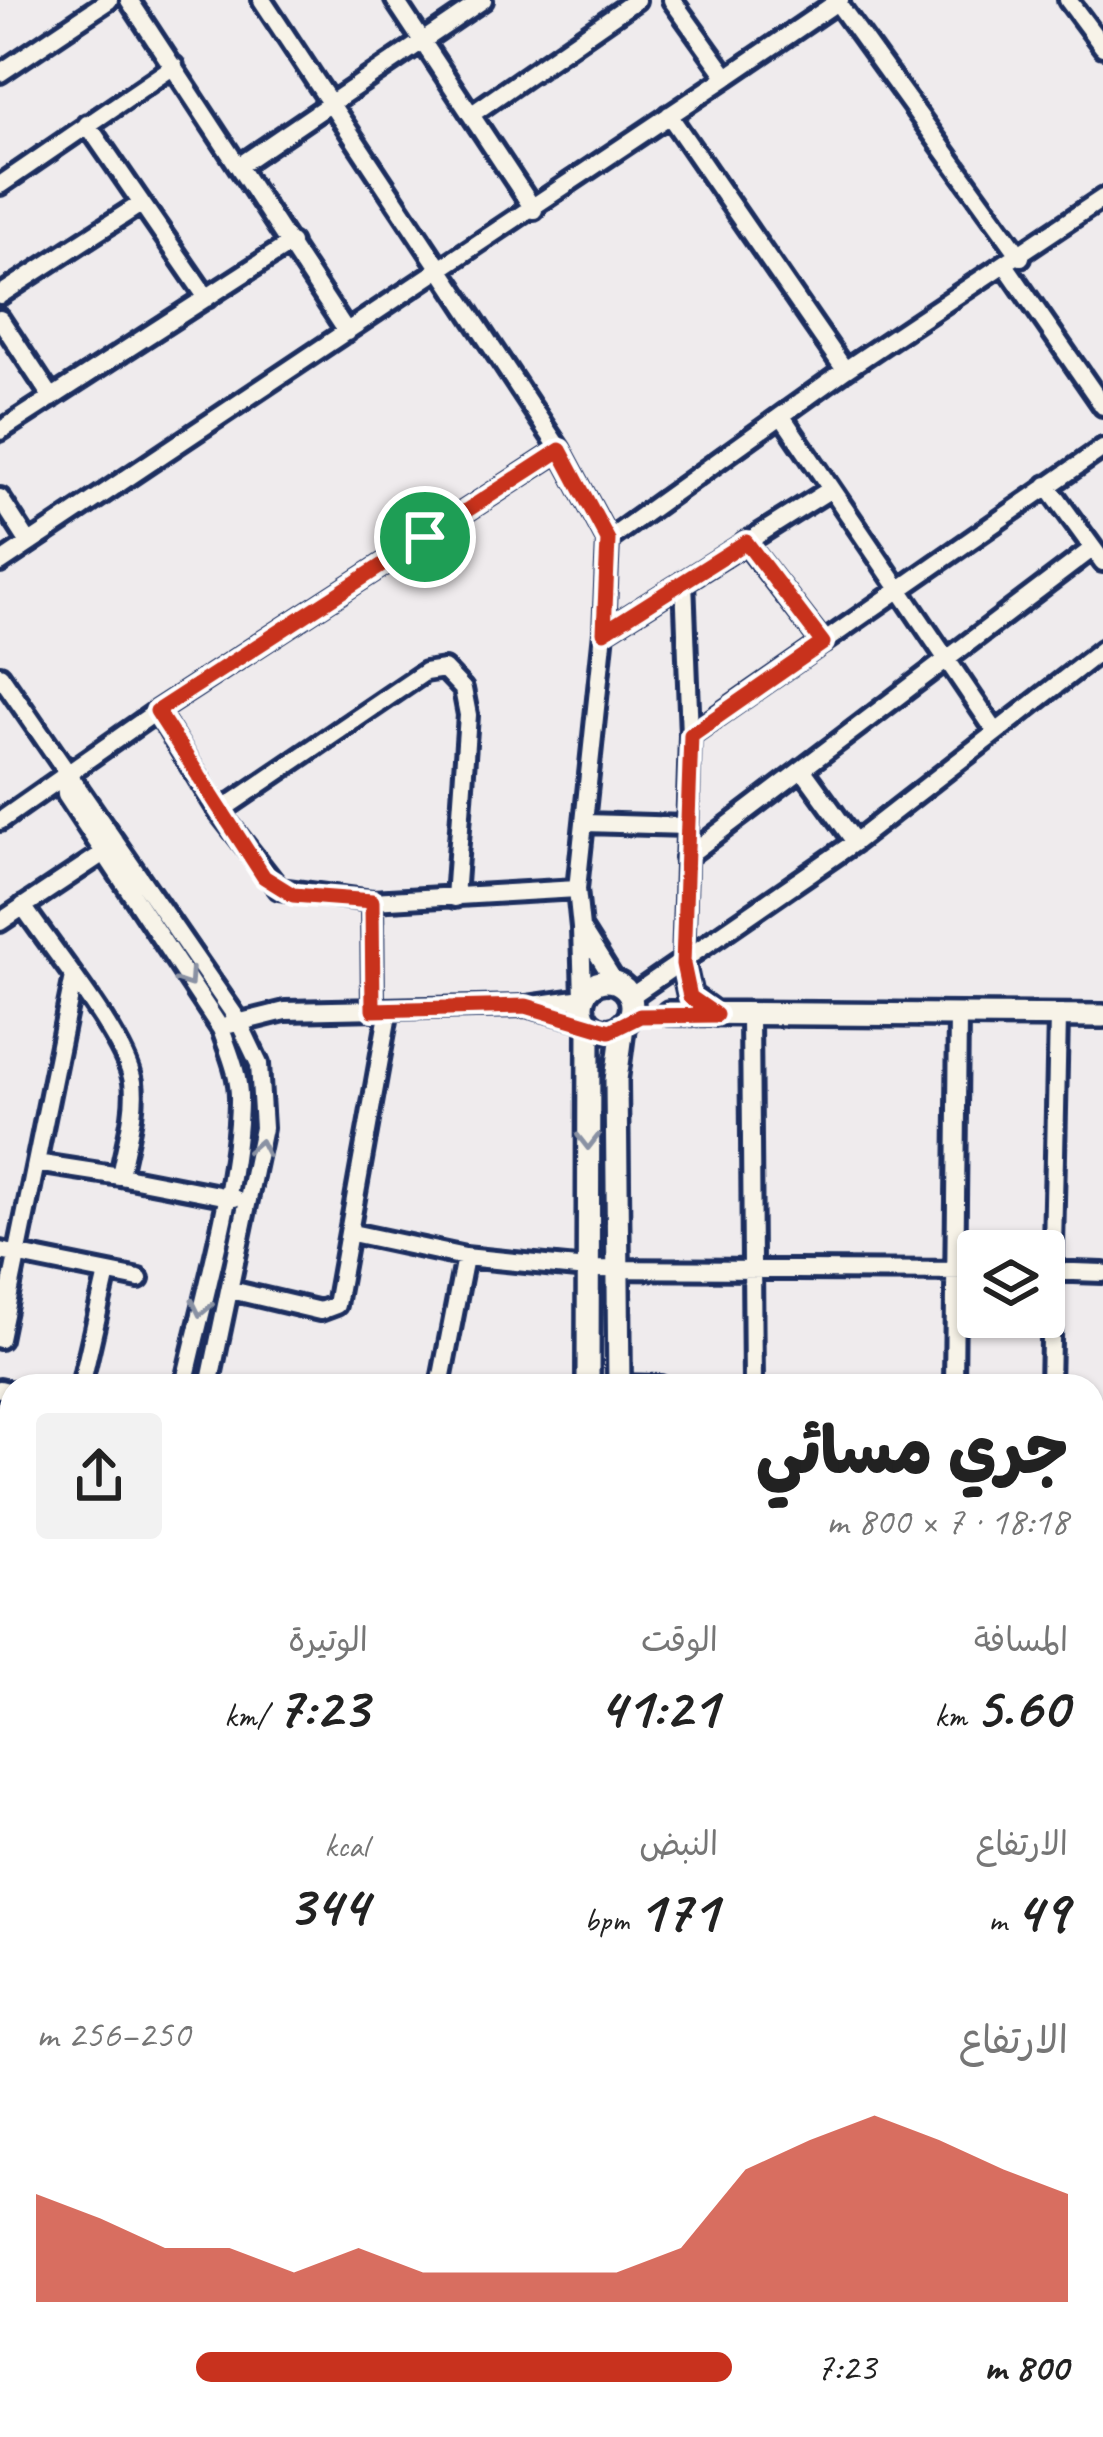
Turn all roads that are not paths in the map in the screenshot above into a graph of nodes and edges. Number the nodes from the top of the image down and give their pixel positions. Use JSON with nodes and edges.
{"nodes":[{"id":1,"x":110,"y":0,"type":"edge"},
{"id":2,"x":128,"y":0,"type":"edge"},
{"id":3,"x":262,"y":0,"type":"edge"},
{"id":4,"x":395,"y":0,"type":"edge"},
{"id":5,"x":483,"y":0,"type":"edge"},
{"id":6,"x":636,"y":0,"type":"edge"},
{"id":7,"x":672,"y":0,"type":"edge"},
{"id":8,"x":1068,"y":0,"type":"edge"},
{"id":9,"x":838,"y":1,"type":"edge"},
{"id":10,"x":423,"y":40,"type":"junction"},
{"id":11,"x":1103,"y":47,"type":"edge"},
{"id":12,"x":174,"y":66,"type":"junction"},
{"id":13,"x":0,"y":73,"type":"edge"},
{"id":14,"x":727,"y":77,"type":"junction"},
{"id":15,"x":330,"y":104,"type":"junction"},
{"id":16,"x":472,"y":114,"type":"junction"},
{"id":17,"x":669,"y":115,"type":"junction"},
{"id":18,"x":87,"y":124,"type":"junction"},
{"id":19,"x":240,"y":166,"type":"junction"},
{"id":20,"x":0,"y":185,"type":"edge"},
{"id":21,"x":1103,"y":198,"type":"edge"},
{"id":22,"x":140,"y":205,"type":"junction"},
{"id":23,"x":534,"y":210,"type":"junction"},
{"id":24,"x":291,"y":243,"type":"junction"},
{"id":25,"x":1013,"y":261,"type":"junction"},
{"id":26,"x":440,"y":271,"type":"junction"},
{"id":27,"x":0,"y":295,"type":"edge"},
{"id":28,"x":207,"y":298,"type":"junction"},
{"id":29,"x":0,"y":319,"type":"edge"},
{"id":30,"x":347,"y":332,"type":"junction"},
{"id":31,"x":845,"y":370,"type":"junction"},
{"id":32,"x":52,"y":398,"type":"junction"},
{"id":33,"x":1103,"y":406,"type":"edge"},
{"id":34,"x":783,"y":418,"type":"junction"},
{"id":35,"x":0,"y":431,"type":"edge"},
{"id":36,"x":1103,"y":448,"type":"edge"},
{"id":37,"x":560,"y":450,"type":"junction"},
{"id":38,"x":1047,"y":485,"type":"junction"},
{"id":39,"x":831,"y":489,"type":"junction"},
{"id":40,"x":0,"y":498,"type":"edge"},
{"id":41,"x":608,"y":540,"type":"junction"},
{"id":42,"x":746,"y":542,"type":"junction"},
{"id":43,"x":29,"y":543,"type":"junction"},
{"id":44,"x":1098,"y":555,"type":"edge"},
{"id":45,"x":0,"y":563,"type":"edge"},
{"id":46,"x":684,"y":581,"type":"junction"},
{"id":47,"x":902,"y":588,"type":"junction"},
{"id":48,"x":604,"y":632,"type":"junction"},
{"id":49,"x":823,"y":643,"type":"junction"},
{"id":50,"x":1103,"y":649,"type":"edge"},
{"id":51,"x":946,"y":659,"type":"junction"},
{"id":52,"x":0,"y":675,"type":"edge"},
{"id":53,"x":157,"y":711,"type":"junction"},
{"id":54,"x":996,"y":732,"type":"junction"},
{"id":55,"x":691,"y":735,"type":"junction"},
{"id":56,"x":802,"y":769,"type":"junction"},
{"id":57,"x":65,"y":772,"type":"junction"},
{"id":58,"x":219,"y":812,"type":"junction"},
{"id":59,"x":0,"y":821,"type":"edge"},
{"id":60,"x":584,"y":823,"type":"junction"},
{"id":61,"x":686,"y":826,"type":"junction"},
{"id":62,"x":855,"y":842,"type":"junction"},
{"id":63,"x":110,"y":848,"type":"junction"},
{"id":64,"x":685,"y":858,"type":"junction"},
{"id":65,"x":578,"y":889,"type":"junction"},
{"id":66,"x":454,"y":898,"type":"junction"},
{"id":67,"x":372,"y":901,"type":"junction"},
{"id":68,"x":22,"y":906,"type":"junction"},
{"id":69,"x":0,"y":922,"type":"edge"},
{"id":70,"x":581,"y":928,"type":"junction"},
{"id":71,"x":683,"y":964,"type":"junction"},
{"id":72,"x":73,"y":981,"type":"junction"},
{"id":73,"x":583,"y":998,"type":"junction"},
{"id":74,"x":625,"y":1005,"type":"junction"},
{"id":75,"x":526,"y":1006,"type":"junction"},
{"id":76,"x":381,"y":1010,"type":"junction"},
{"id":77,"x":716,"y":1015,"type":"junction"},
{"id":78,"x":750,"y":1015,"type":"junction"},
{"id":79,"x":958,"y":1016,"type":"junction"},
{"id":80,"x":1103,"y":1016,"type":"edge"},
{"id":81,"x":1058,"y":1017,"type":"junction"},
{"id":82,"x":588,"y":1023,"type":"junction"},
{"id":83,"x":229,"y":1024,"type":"junction"},
{"id":84,"x":36,"y":1163,"type":"junction"},
{"id":85,"x":120,"y":1176,"type":"junction"},
{"id":86,"x":224,"y":1196,"type":"junction"},
{"id":87,"x":248,"y":1201,"type":"junction"},
{"id":88,"x":1049,"y":1230,"type":"edge"},
{"id":89,"x":352,"y":1233,"type":"junction"},
{"id":90,"x":9,"y":1253,"type":"edge"},
{"id":91,"x":465,"y":1257,"type":"junction"},
{"id":92,"x":754,"y":1266,"type":"junction"},
{"id":93,"x":587,"y":1269,"type":"junction"},
{"id":94,"x":617,"y":1270,"type":"junction"},
{"id":95,"x":955,"y":1270,"type":"junction"},
{"id":96,"x":1065,"y":1272,"type":"edge"},
{"id":97,"x":107,"y":1273,"type":"junction"},
{"id":98,"x":1103,"y":1273,"type":"edge"},
{"id":99,"x":139,"y":1279,"type":"dead end"},
{"id":100,"x":231,"y":1290,"type":"junction"},
{"id":101,"x":1049,"y":1338,"type":"edge"},
{"id":102,"x":0,"y":1339,"type":"edge"},
{"id":103,"x":84,"y":1374,"type":"edge"},
{"id":104,"x":187,"y":1374,"type":"edge"},
{"id":105,"x":212,"y":1374,"type":"edge"},
{"id":106,"x":442,"y":1374,"type":"edge"},
{"id":107,"x":588,"y":1374,"type":"edge"},
{"id":108,"x":619,"y":1374,"type":"edge"},
{"id":109,"x":753,"y":1374,"type":"edge"},
{"id":110,"x":954,"y":1374,"type":"edge"},
{"id":111,"x":1050,"y":1374,"type":"edge"}],
"edges":[{"from":1,"to":13,"type":"street"},
{"from":2,"to":12,"type":"street"},
{"from":3,"to":15,"type":"street"},
{"from":4,"to":10,"type":"street"},
{"from":5,"to":10,"type":"street"},
{"from":6,"to":16,"type":"street"},
{"from":7,"to":14,"type":"street"},
{"from":8,"to":11,"type":"street"},
{"from":9,"to":14,"type":"street"},
{"from":9,"to":25,"type":"street"},
{"from":10,"to":15,"type":"street"},
{"from":10,"to":16,"type":"street"},
{"from":12,"to":18,"type":"street"},
{"from":12,"to":19,"type":"street"},
{"from":14,"to":17,"type":"street"},
{"from":15,"to":19,"type":"street"},
{"from":15,"to":26,"type":"street"},
{"from":16,"to":23,"type":"street"},
{"from":17,"to":23,"type":"street"},
{"from":17,"to":31,"type":"street"},
{"from":18,"to":20,"type":"street"},
{"from":18,"to":22,"type":"street"},
{"from":19,"to":24,"type":"street"},
{"from":21,"to":25,"type":"street"},
{"from":22,"to":27,"type":"street"},
{"from":22,"to":28,"type":"street"},
{"from":23,"to":26,"type":"street"},
{"from":24,"to":28,"type":"street"},
{"from":24,"to":30,"type":"street"},
{"from":25,"to":31,"type":"street"},
{"from":25,"to":33,"type":"street"},
{"from":26,"to":30,"type":"street"},
{"from":26,"to":37,"type":"street"},
{"from":28,"to":32,"type":"street"},
{"from":29,"to":32,"type":"street"},
{"from":30,"to":43,"type":"street"},
{"from":31,"to":34,"type":"street"},
{"from":32,"to":35,"type":"street"},
{"from":34,"to":39,"type":"street"},
{"from":34,"to":41,"type":"street"},
{"from":36,"to":38,"type":"street"},
{"from":37,"to":41,"type":"street"},
{"from":37,"to":53,"type":"street"},
{"from":38,"to":44,"type":"street"},
{"from":38,"to":47,"type":"street"},
{"from":39,"to":42,"type":"street"},
{"from":39,"to":47,"type":"street"},
{"from":40,"to":43,"type":"street"},
{"from":41,"to":48,"type":"street"},
{"from":42,"to":46,"type":"street"},
{"from":42,"to":49,"type":"street"},
{"from":43,"to":45,"type":"street"},
{"from":44,"to":51,"type":"street"},
{"from":46,"to":48,"type":"street"},
{"from":46,"to":55,"type":"street"},
{"from":47,"to":49,"type":"street"},
{"from":47,"to":51,"type":"street"},
{"from":48,"to":60,"type":"street"},
{"from":49,"to":55,"type":"street"},
{"from":50,"to":54,"type":"street"},
{"from":51,"to":54,"type":"street"},
{"from":51,"to":56,"type":"street"},
{"from":52,"to":57,"type":"street"},
{"from":53,"to":57,"type":"street"},
{"from":53,"to":58,"type":"street"},
{"from":54,"to":62,"type":"street"},
{"from":55,"to":61,"type":"street"},
{"from":56,"to":62,"type":"street"},
{"from":56,"to":64,"type":"street"},
{"from":57,"to":59,"type":"street"},
{"from":57,"to":63,"type":"street"},
{"from":58,"to":66,"type":"street"},
{"from":58,"to":67,"type":"street"},
{"from":60,"to":61,"type":"street"},
{"from":60,"to":65,"type":"street"},
{"from":61,"to":64,"type":"street"},
{"from":62,"to":71,"type":"street"},
{"from":63,"to":68,"type":"street"},
{"from":63,"to":83,"type":"street"},
{"from":64,"to":71,"type":"street"},
{"from":65,"to":66,"type":"street"},
{"from":65,"to":70,"type":"street"},
{"from":66,"to":67,"type":"street"},
{"from":67,"to":76,"type":"street"},
{"from":68,"to":69,"type":"street"},
{"from":68,"to":72,"type":"street"},
{"from":70,"to":73,"type":"street"},
{"from":70,"to":74,"type":"street"},
{"from":71,"to":74,"type":"street"},
{"from":71,"to":77,"type":"street"},
{"from":72,"to":84,"type":"street"},
{"from":72,"to":85,"type":"street"},
{"from":73,"to":74,"type":"street"},
{"from":73,"to":75,"type":"street"},
{"from":73,"to":82,"type":"street"},
{"from":74,"to":77,"type":"street"},
{"from":74,"to":82,"type":"street"},
{"from":74,"to":94,"type":"street"},
{"from":75,"to":76,"type":"street"},
{"from":75,"to":82,"type":"street"},
{"from":76,"to":83,"type":"street"},
{"from":76,"to":89,"type":"street"},
{"from":77,"to":78,"type":"street"},
{"from":78,"to":79,"type":"street"},
{"from":78,"to":92,"type":"street"},
{"from":79,"to":81,"type":"street"},
{"from":79,"to":95,"type":"street"},
{"from":80,"to":81,"type":"street"},
{"from":81,"to":88,"type":"street"},
{"from":82,"to":93,"type":"street","one_way":true},
{"from":83,"to":86,"type":"street"},
{"from":87,"to":83,"type":"street","one_way":true},
{"from":84,"to":85,"type":"street"},
{"from":84,"to":90,"type":"street"},
{"from":85,"to":86,"type":"street"},
{"from":86,"to":87,"type":"street"},
{"from":86,"to":104,"type":"street","one_way":true},
{"from":87,"to":100,"type":"street"},
{"from":89,"to":91,"type":"street"},
{"from":89,"to":100,"type":"street"},
{"from":90,"to":97,"type":"street"},
{"from":90,"to":102,"type":"street"},
{"from":91,"to":93,"type":"street"},
{"from":91,"to":106,"type":"street"},
{"from":92,"to":94,"type":"street"},
{"from":92,"to":95,"type":"street"},
{"from":92,"to":109,"type":"street"},
{"from":93,"to":94,"type":"street"},
{"from":93,"to":107,"type":"street"},
{"from":94,"to":108,"type":"street"},
{"from":95,"to":110,"type":"street"},
{"from":96,"to":98,"type":"street"},
{"from":97,"to":99,"type":"street"},
{"from":97,"to":103,"type":"street"},
{"from":100,"to":105,"type":"street"},
{"from":101,"to":111,"type":"street"}]}
